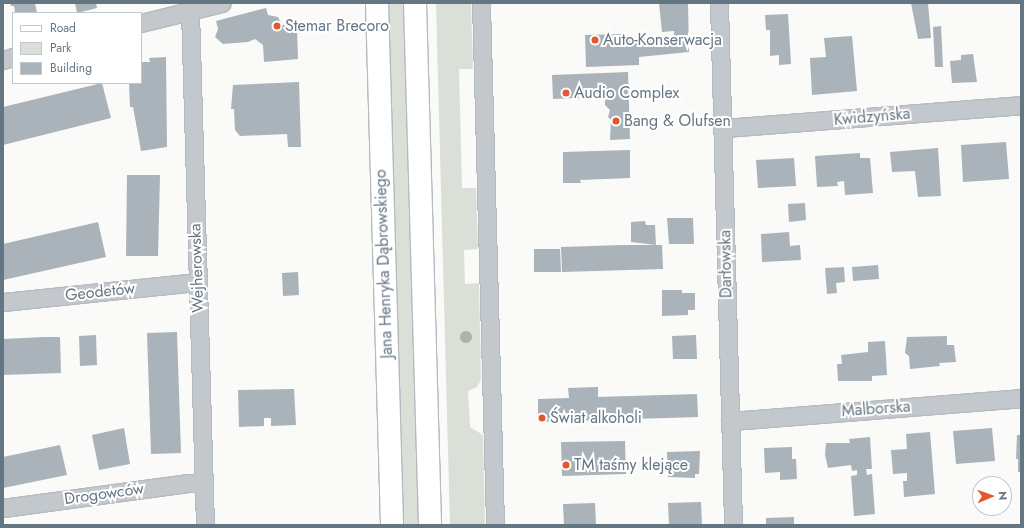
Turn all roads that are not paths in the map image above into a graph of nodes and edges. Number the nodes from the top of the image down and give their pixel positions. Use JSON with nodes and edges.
{"nodes":[{"id":1,"x":222,"y":3,"type":"edge"},
{"id":2,"x":377,"y":3,"type":"edge"},
{"id":3,"x":415,"y":3,"type":"edge"},
{"id":4,"x":482,"y":3,"type":"edge"},
{"id":5,"x":719,"y":3,"type":"edge"},
{"id":6,"x":190,"y":10,"type":"junction"},
{"id":7,"x":142,"y":23,"type":"edge"},
{"id":8,"x":1021,"y":105,"type":"edge"},
{"id":9,"x":723,"y":128,"type":"junction"},
{"id":10,"x":197,"y":282,"type":"junction"},
{"id":11,"x":3,"y":302,"type":"edge"},
{"id":12,"x":1021,"y":398,"type":"edge"},
{"id":13,"x":730,"y":421,"type":"junction"},
{"id":14,"x":204,"y":483,"type":"junction"},
{"id":15,"x":3,"y":508,"type":"edge"},
{"id":16,"x":205,"y":525,"type":"edge"},
{"id":17,"x":392,"y":525,"type":"edge"},
{"id":18,"x":430,"y":525,"type":"edge"},
{"id":19,"x":495,"y":525,"type":"edge"},
{"id":20,"x":733,"y":525,"type":"edge"}],
"edges":[{"from":1,"to":6,"type":"street"},
{"from":2,"to":17,"type":"main road","name":"Jana Henryka Dąbrowskiego"},
{"from":3,"to":18,"type":"main road"},
{"from":4,"to":19,"type":"street"},
{"from":5,"to":9,"type":"street","name":"Darłowska"},
{"from":6,"to":7,"type":"street"},
{"from":6,"to":10,"type":"street","name":"Wejherowska"},
{"from":8,"to":9,"type":"street","name":"Kwidzyńska"},
{"from":9,"to":13,"type":"street","name":"Darłowska"},
{"from":10,"to":11,"type":"street","name":"Geodetów"},
{"from":10,"to":14,"type":"street","name":"Wejherowska"},
{"from":12,"to":13,"type":"street","name":"Malborska"},
{"from":13,"to":20,"type":"street","name":"Darłowska"},
{"from":14,"to":15,"type":"street","name":"Drogowców"},
{"from":14,"to":16,"type":"street","name":"Wejherowska"}]}
